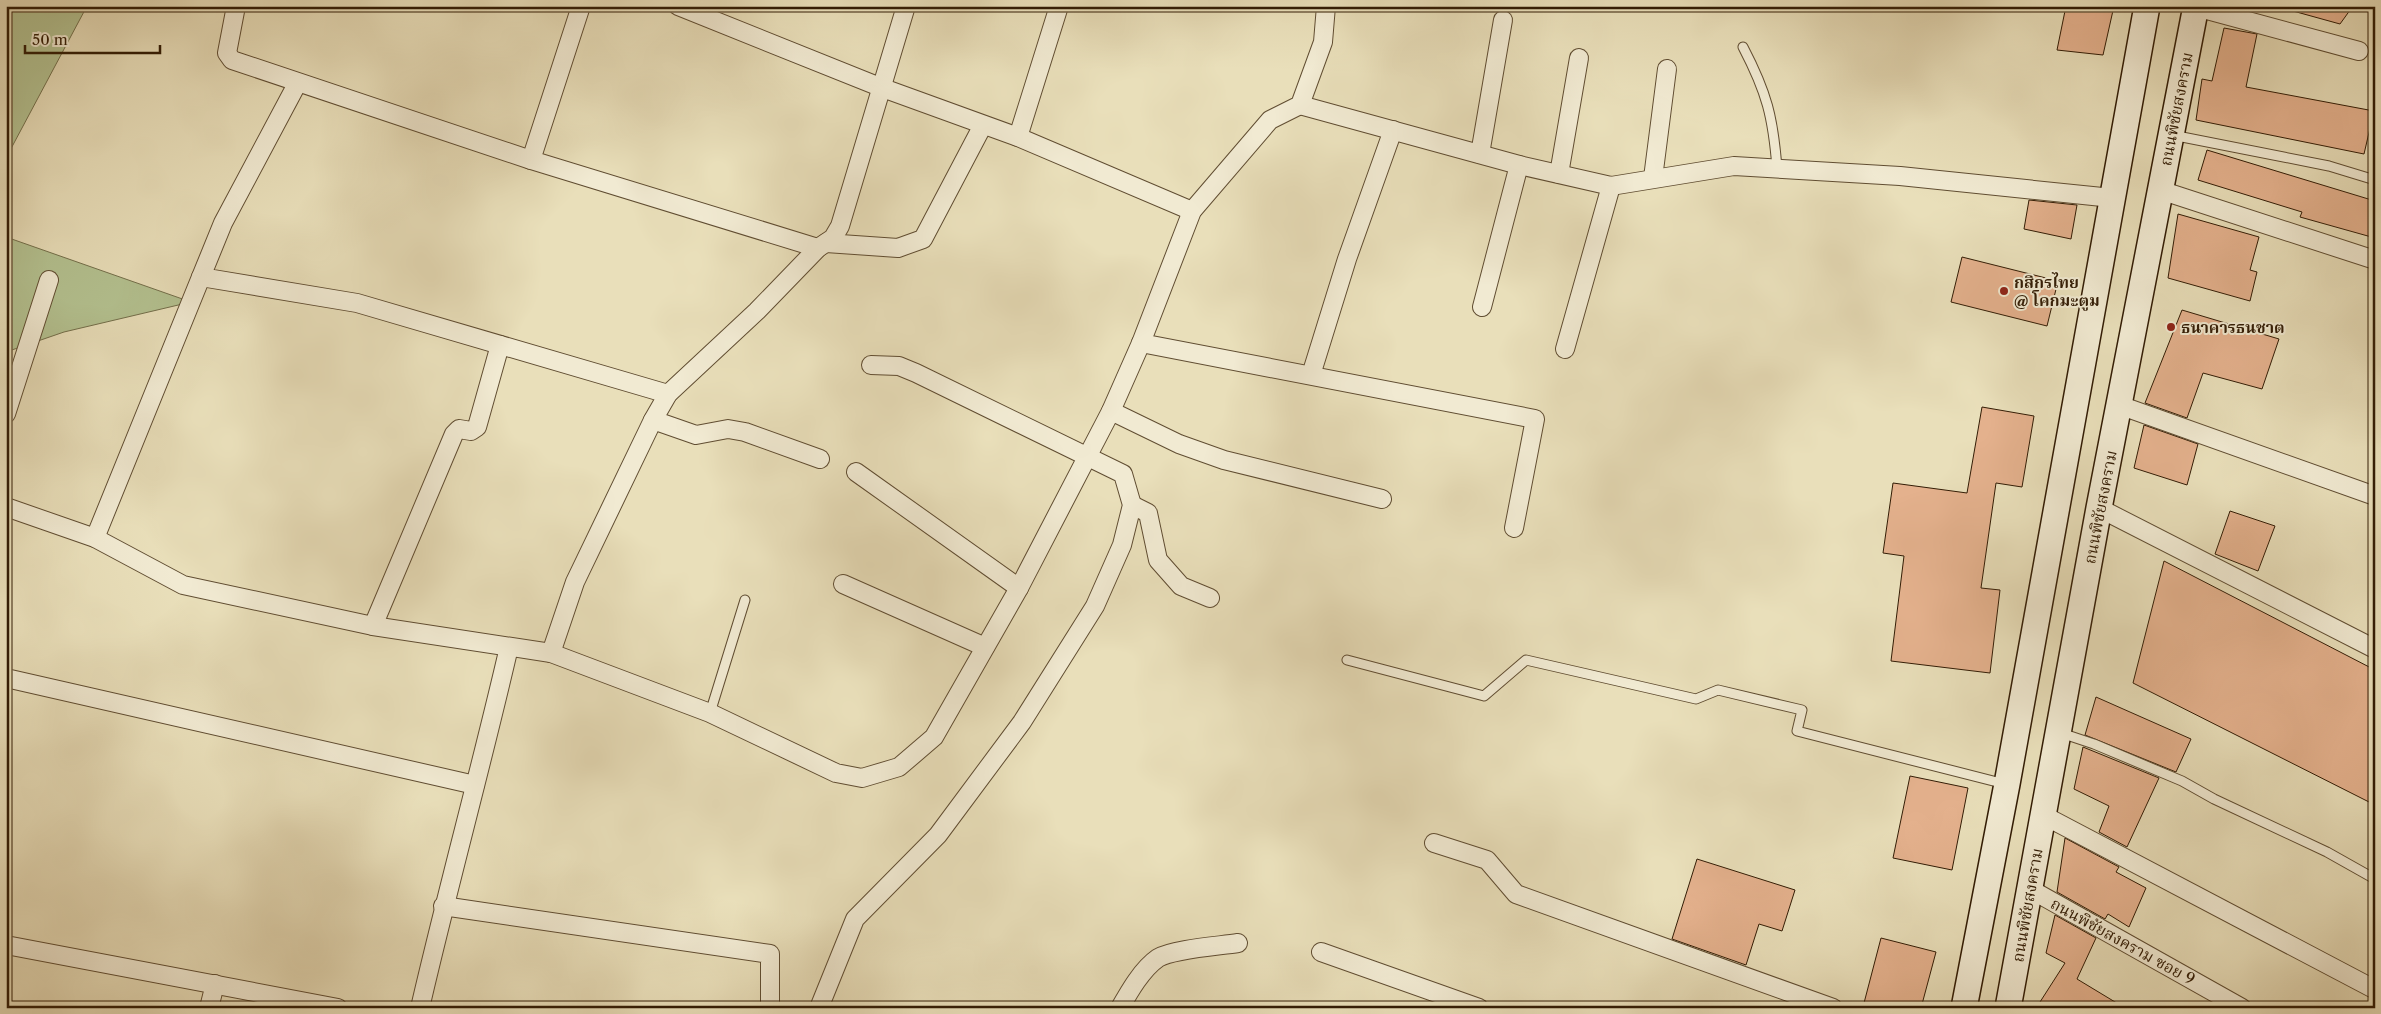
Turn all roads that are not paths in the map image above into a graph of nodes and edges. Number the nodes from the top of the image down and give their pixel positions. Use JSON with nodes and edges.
{"nodes":[{"id":1,"x":236,"y":6,"type":"edge"},
{"id":2,"x":581,"y":6,"type":"edge"},
{"id":3,"x":678,"y":6,"type":"edge"},
{"id":4,"x":906,"y":6,"type":"edge"},
{"id":5,"x":1059,"y":6,"type":"edge"},
{"id":6,"x":1326,"y":6,"type":"edge"},
{"id":7,"x":2147,"y":6,"type":"edge"},
{"id":8,"x":2196,"y":7,"type":"edge"},
{"id":9,"x":1503,"y":20,"type":"dead end"},
{"id":10,"x":1743,"y":47,"type":"dead end"},
{"id":11,"x":2359,"y":50,"type":"dead end"},
{"id":12,"x":1579,"y":58,"type":"dead end"},
{"id":13,"x":1667,"y":69,"type":"dead end"},
{"id":14,"x":297,"y":84,"type":"junction"},
{"id":15,"x":880,"y":87,"type":"junction"},
{"id":16,"x":1300,"y":104,"type":"junction"},
{"id":17,"x":983,"y":125,"type":"junction"},
{"id":18,"x":1393,"y":130,"type":"junction"},
{"id":19,"x":2171,"y":135,"type":"junction"},
{"id":20,"x":1018,"y":137,"type":"junction"},
{"id":21,"x":1480,"y":154,"type":"junction"},
{"id":22,"x":530,"y":160,"type":"junction"},
{"id":23,"x":1519,"y":164,"type":"junction"},
{"id":24,"x":1777,"y":168,"type":"junction"},
{"id":25,"x":1559,"y":174,"type":"junction"},
{"id":26,"x":1653,"y":178,"type":"junction"},
{"id":27,"x":2375,"y":180,"type":"edge"},
{"id":28,"x":1611,"y":186,"type":"junction"},
{"id":29,"x":2160,"y":190,"type":"junction"},
{"id":30,"x":2112,"y":198,"type":"junction"},
{"id":31,"x":1192,"y":211,"type":"junction"},
{"id":32,"x":822,"y":245,"type":"junction"},
{"id":33,"x":2375,"y":260,"type":"edge"},
{"id":34,"x":201,"y":276,"type":"junction"},
{"id":35,"x":49,"y":280,"type":"dead end"},
{"id":36,"x":1482,"y":307,"type":"dead end"},
{"id":37,"x":1141,"y":342,"type":"junction"},
{"id":38,"x":500,"y":345,"type":"junction"},
{"id":39,"x":1565,"y":350,"type":"dead end"},
{"id":40,"x":871,"y":365,"type":"dead end"},
{"id":41,"x":1311,"y":375,"type":"junction"},
{"id":42,"x":668,"y":394,"type":"junction"},
{"id":43,"x":2119,"y":405,"type":"junction"},
{"id":44,"x":1111,"y":411,"type":"junction"},
{"id":45,"x":6,"y":414,"type":"edge"},
{"id":46,"x":653,"y":420,"type":"junction"},
{"id":47,"x":1088,"y":458,"type":"junction"},
{"id":48,"x":820,"y":459,"type":"dead end"},
{"id":49,"x":856,"y":472,"type":"dead end"},
{"id":50,"x":2375,"y":496,"type":"edge"},
{"id":51,"x":1382,"y":499,"type":"dead end"},
{"id":52,"x":1132,"y":505,"type":"junction"},
{"id":53,"x":6,"y":507,"type":"edge"},
{"id":54,"x":2099,"y":508,"type":"junction"},
{"id":55,"x":1514,"y":528,"type":"dead end"},
{"id":56,"x":95,"y":538,"type":"junction"},
{"id":57,"x":843,"y":584,"type":"dead end"},
{"id":58,"x":1020,"y":588,"type":"junction"},
{"id":59,"x":1210,"y":598,"type":"dead end"},
{"id":60,"x":745,"y":600,"type":"dead end"},
{"id":61,"x":373,"y":626,"type":"junction"},
{"id":62,"x":509,"y":647,"type":"junction"},
{"id":63,"x":985,"y":648,"type":"junction"},
{"id":64,"x":2375,"y":649,"type":"edge"},
{"id":65,"x":551,"y":653,"type":"junction"},
{"id":66,"x":1346,"y":660,"type":"dead end"},
{"id":67,"x":6,"y":678,"type":"edge"},
{"id":68,"x":710,"y":714,"type":"junction"},
{"id":69,"x":2058,"y":732,"type":"junction"},
{"id":70,"x":2007,"y":784,"type":"junction"},
{"id":71,"x":475,"y":786,"type":"junction"},
{"id":72,"x":2043,"y":815,"type":"junction"},
{"id":73,"x":1434,"y":843,"type":"dead end"},
{"id":74,"x":2375,"y":879,"type":"edge"},
{"id":75,"x":2030,"y":889,"type":"junction"},
{"id":76,"x":444,"y":906,"type":"junction"},
{"id":77,"x":1238,"y":943,"type":"dead end"},
{"id":78,"x":6,"y":945,"type":"edge"},
{"id":79,"x":1321,"y":952,"type":"dead end"},
{"id":80,"x":215,"y":984,"type":"junction"},
{"id":81,"x":2372,"y":988,"type":"dead end"},
{"id":82,"x":2013,"y":1005,"type":"edge"},
{"id":83,"x":209,"y":1008,"type":"edge"},
{"id":84,"x":338,"y":1008,"type":"edge"},
{"id":85,"x":420,"y":1008,"type":"edge"},
{"id":86,"x":770,"y":1008,"type":"edge"},
{"id":87,"x":819,"y":1008,"type":"edge"},
{"id":88,"x":1120,"y":1008,"type":"edge"},
{"id":89,"x":1478,"y":1008,"type":"edge"},
{"id":90,"x":1833,"y":1008,"type":"edge"},
{"id":91,"x":1964,"y":1008,"type":"edge"},
{"id":92,"x":2242,"y":1008,"type":"edge"}],
"edges":[{"from":1,"to":14,"type":"street"},
{"from":2,"to":22,"type":"street"},
{"from":3,"to":15,"type":"street"},
{"from":4,"to":15,"type":"street"},
{"from":5,"to":20,"type":"street"},
{"from":6,"to":16,"type":"street"},
{"from":7,"to":30,"type":"main road"},
{"from":8,"to":11,"type":"street"},
{"from":8,"to":19,"type":"main road","name":"ถนนพิชัยสงคราม"},
{"from":9,"to":21,"type":"street"},
{"from":10,"to":24,"type":"lane"},
{"from":12,"to":25,"type":"street"},
{"from":13,"to":26,"type":"street"},
{"from":14,"to":22,"type":"street"},
{"from":14,"to":34,"type":"street"},
{"from":15,"to":17,"type":"street"},
{"from":15,"to":32,"type":"street"},
{"from":16,"to":18,"type":"street"},
{"from":16,"to":31,"type":"street"},
{"from":17,"to":20,"type":"street"},
{"from":17,"to":32,"type":"street"},
{"from":18,"to":21,"type":"street"},
{"from":18,"to":41,"type":"street"},
{"from":19,"to":27,"type":"lane"},
{"from":19,"to":29,"type":"main road","name":"ถนนพิชัยสงคราม"},
{"from":20,"to":31,"type":"street"},
{"from":21,"to":23,"type":"street"},
{"from":22,"to":32,"type":"street"},
{"from":23,"to":25,"type":"street"},
{"from":23,"to":36,"type":"street"},
{"from":24,"to":26,"type":"street"},
{"from":24,"to":30,"type":"street"},
{"from":25,"to":28,"type":"street"},
{"from":26,"to":28,"type":"street"},
{"from":28,"to":39,"type":"street"},
{"from":29,"to":33,"type":"street"},
{"from":29,"to":43,"type":"main road","name":"ถนนพิชัยสงคราม"},
{"from":30,"to":70,"type":"main road"},
{"from":31,"to":37,"type":"street"},
{"from":32,"to":42,"type":"street"},
{"from":34,"to":38,"type":"street"},
{"from":34,"to":56,"type":"street"},
{"from":35,"to":45,"type":"street"},
{"from":37,"to":41,"type":"street"},
{"from":37,"to":44,"type":"street"},
{"from":38,"to":42,"type":"street"},
{"from":38,"to":61,"type":"street"},
{"from":40,"to":47,"type":"street"},
{"from":41,"to":55,"type":"street"},
{"from":42,"to":46,"type":"street"},
{"from":43,"to":50,"type":"street"},
{"from":43,"to":54,"type":"main road","name":"ถนนพิชัยสงคราม"},
{"from":44,"to":47,"type":"street"},
{"from":44,"to":51,"type":"street"},
{"from":46,"to":48,"type":"street"},
{"from":46,"to":65,"type":"street"},
{"from":47,"to":52,"type":"street"},
{"from":47,"to":58,"type":"street"},
{"from":49,"to":58,"type":"street"},
{"from":52,"to":59,"type":"street"},
{"from":52,"to":87,"type":"street"},
{"from":53,"to":56,"type":"street"},
{"from":54,"to":64,"type":"street"},
{"from":54,"to":69,"type":"main road","name":"ถนนพิชัยสงคราม"},
{"from":56,"to":61,"type":"street"},
{"from":57,"to":63,"type":"street"},
{"from":58,"to":63,"type":"street"},
{"from":60,"to":68,"type":"lane"},
{"from":61,"to":62,"type":"street"},
{"from":62,"to":65,"type":"street"},
{"from":62,"to":71,"type":"street"},
{"from":63,"to":68,"type":"street"},
{"from":65,"to":68,"type":"street"},
{"from":66,"to":70,"type":"lane"},
{"from":67,"to":71,"type":"street"},
{"from":69,"to":72,"type":"main road","name":"ถนนพิชัยสงคราม"},
{"from":69,"to":74,"type":"lane"},
{"from":70,"to":91,"type":"main road"},
{"from":71,"to":76,"type":"street"},
{"from":72,"to":75,"type":"main road","name":"ถนนพิชัยสงคราม"},
{"from":72,"to":81,"type":"street"},
{"from":73,"to":90,"type":"street"},
{"from":75,"to":82,"type":"main road","name":"ถนนพิชัยสงคราม"},
{"from":75,"to":92,"type":"street","name":"ถนนพิชัยสงคราม ซอย 9"},
{"from":76,"to":85,"type":"street"},
{"from":76,"to":86,"type":"street"},
{"from":77,"to":88,"type":"street"},
{"from":78,"to":80,"type":"street"},
{"from":79,"to":89,"type":"street"},
{"from":80,"to":83,"type":"street"},
{"from":80,"to":84,"type":"street"}]}
